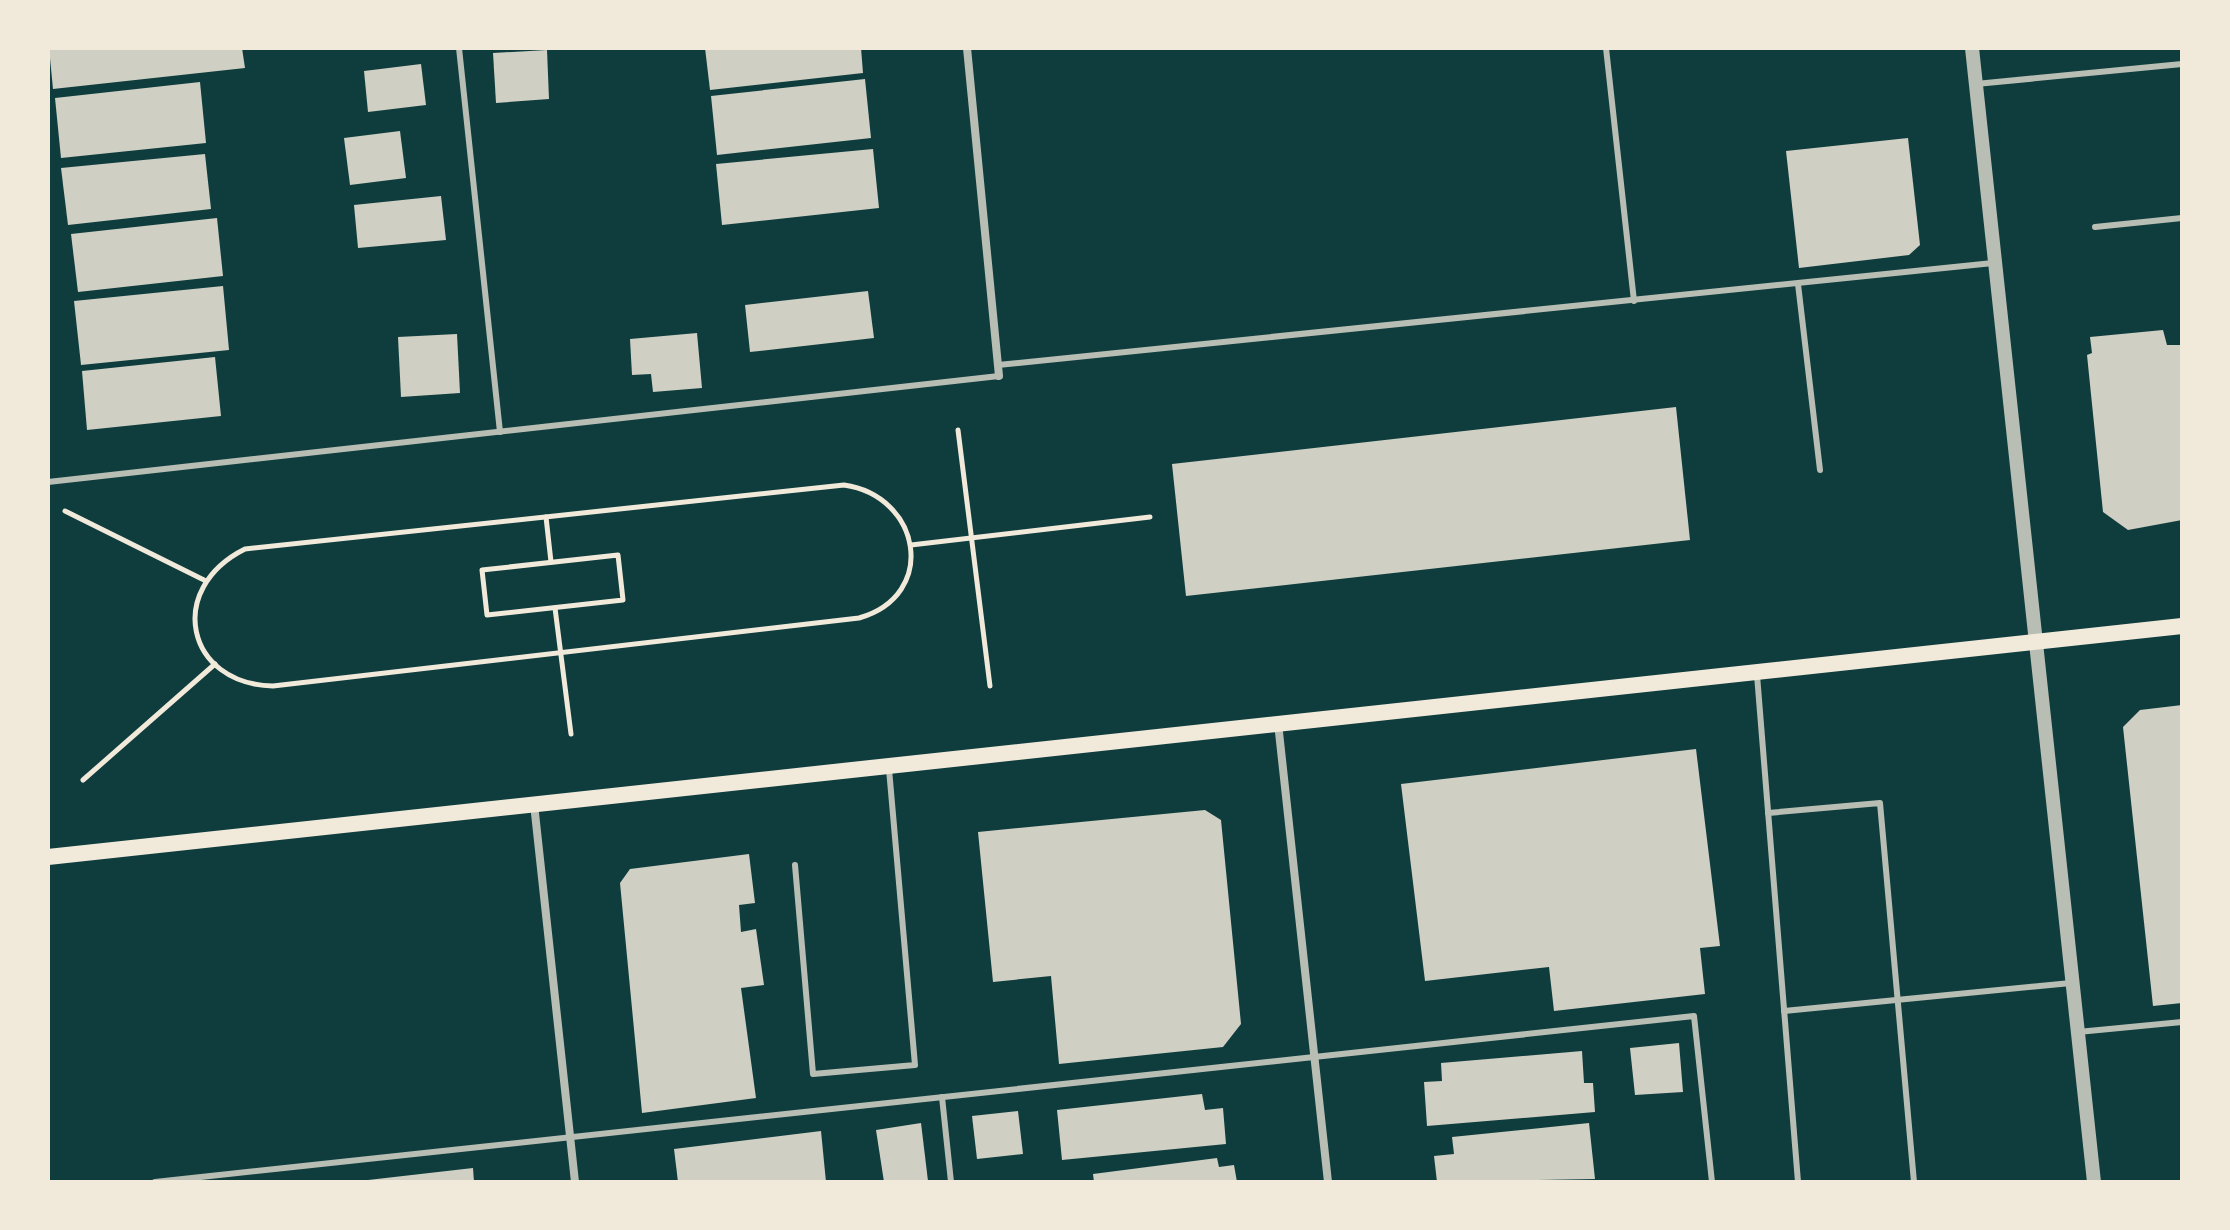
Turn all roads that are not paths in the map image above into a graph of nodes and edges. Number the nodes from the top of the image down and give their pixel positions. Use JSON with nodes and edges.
{"nodes":[{"id":1,"x":459,"y":48,"type":"edge"},
{"id":2,"x":967,"y":48,"type":"edge"},
{"id":3,"x":1606,"y":48,"type":"edge"},
{"id":4,"x":1972,"y":48,"type":"edge"},
{"id":5,"x":2182,"y":64,"type":"edge"},
{"id":6,"x":1976,"y":84,"type":"junction"},
{"id":7,"x":2182,"y":218,"type":"edge"},
{"id":8,"x":2095,"y":227,"type":"dead end"},
{"id":9,"x":1995,"y":263,"type":"junction"},
{"id":10,"x":1798,"y":284,"type":"junction"},
{"id":11,"x":1634,"y":301,"type":"junction"},
{"id":12,"x":998,"y":365,"type":"junction"},
{"id":13,"x":999,"y":376,"type":"joint"},
{"id":14,"x":500,"y":432,"type":"junction"},
{"id":15,"x":1820,"y":470,"type":"dead end"},
{"id":16,"x":48,"y":482,"type":"edge"},
{"id":17,"x":2182,"y":626,"type":"edge"},
{"id":18,"x":2035,"y":642,"type":"junction"},
{"id":19,"x":1756,"y":672,"type":"junction"},
{"id":20,"x":1278,"y":723,"type":"junction"},
{"id":21,"x":889,"y":765,"type":"junction"},
{"id":22,"x":534,"y":804,"type":"junction"},
{"id":23,"x":1768,"y":813,"type":"junction"},
{"id":24,"x":48,"y":857,"type":"edge"},
{"id":25,"x":795,"y":865,"type":"dead end"},
{"id":26,"x":2072,"y":983,"type":"junction"},
{"id":27,"x":1899,"y":1002,"type":"junction"},
{"id":28,"x":1784,"y":1011,"type":"junction"},
{"id":29,"x":2182,"y":1022,"type":"edge"},
{"id":30,"x":2078,"y":1032,"type":"junction"},
{"id":31,"x":1315,"y":1057,"type":"junction"},
{"id":32,"x":942,"y":1097,"type":"junction"},
{"id":33,"x":570,"y":1137,"type":"junction"},
{"id":34,"x":199,"y":1180,"type":"edge"},
{"id":35,"x":155,"y":1182,"type":"edge"},
{"id":36,"x":575,"y":1182,"type":"edge"},
{"id":37,"x":951,"y":1182,"type":"edge"},
{"id":38,"x":1328,"y":1182,"type":"edge"},
{"id":39,"x":1712,"y":1182,"type":"edge"},
{"id":40,"x":1798,"y":1182,"type":"edge"},
{"id":41,"x":1914,"y":1182,"type":"edge"},
{"id":42,"x":2094,"y":1182,"type":"edge"}],
"edges":[{"from":1,"to":14,"type":"lane"},
{"from":2,"to":12,"type":"street"},
{"from":3,"to":11,"type":"lane"},
{"from":4,"to":6,"type":"street"},
{"from":5,"to":6,"type":"lane"},
{"from":6,"to":9,"type":"street"},
{"from":7,"to":8,"type":"lane"},
{"from":9,"to":10,"type":"lane"},
{"from":9,"to":18,"type":"street"},
{"from":10,"to":11,"type":"lane"},
{"from":10,"to":15,"type":"lane"},
{"from":11,"to":12,"type":"lane"},
{"from":12,"to":13,"type":"street"},
{"from":13,"to":14,"type":"lane"},
{"from":14,"to":16,"type":"lane"},
{"from":17,"to":18,"type":"main road"},
{"from":18,"to":19,"type":"main road"},
{"from":18,"to":26,"type":"street"},
{"from":19,"to":20,"type":"main road"},
{"from":19,"to":23,"type":"lane"},
{"from":20,"to":21,"type":"main road"},
{"from":20,"to":31,"type":"street"},
{"from":21,"to":22,"type":"main road"},
{"from":21,"to":25,"type":"lane"},
{"from":22,"to":24,"type":"main road"},
{"from":22,"to":33,"type":"street"},
{"from":23,"to":27,"type":"lane"},
{"from":23,"to":28,"type":"lane"},
{"from":26,"to":27,"type":"lane"},
{"from":26,"to":30,"type":"street"},
{"from":27,"to":28,"type":"lane"},
{"from":27,"to":41,"type":"lane"},
{"from":28,"to":40,"type":"lane"},
{"from":29,"to":30,"type":"lane"},
{"from":30,"to":42,"type":"street"},
{"from":31,"to":32,"type":"lane"},
{"from":31,"to":38,"type":"street"},
{"from":31,"to":39,"type":"lane"},
{"from":32,"to":33,"type":"lane"},
{"from":32,"to":37,"type":"lane"},
{"from":33,"to":34,"type":"lane"},
{"from":33,"to":36,"type":"street"},
{"from":34,"to":35,"type":"lane"}]}
